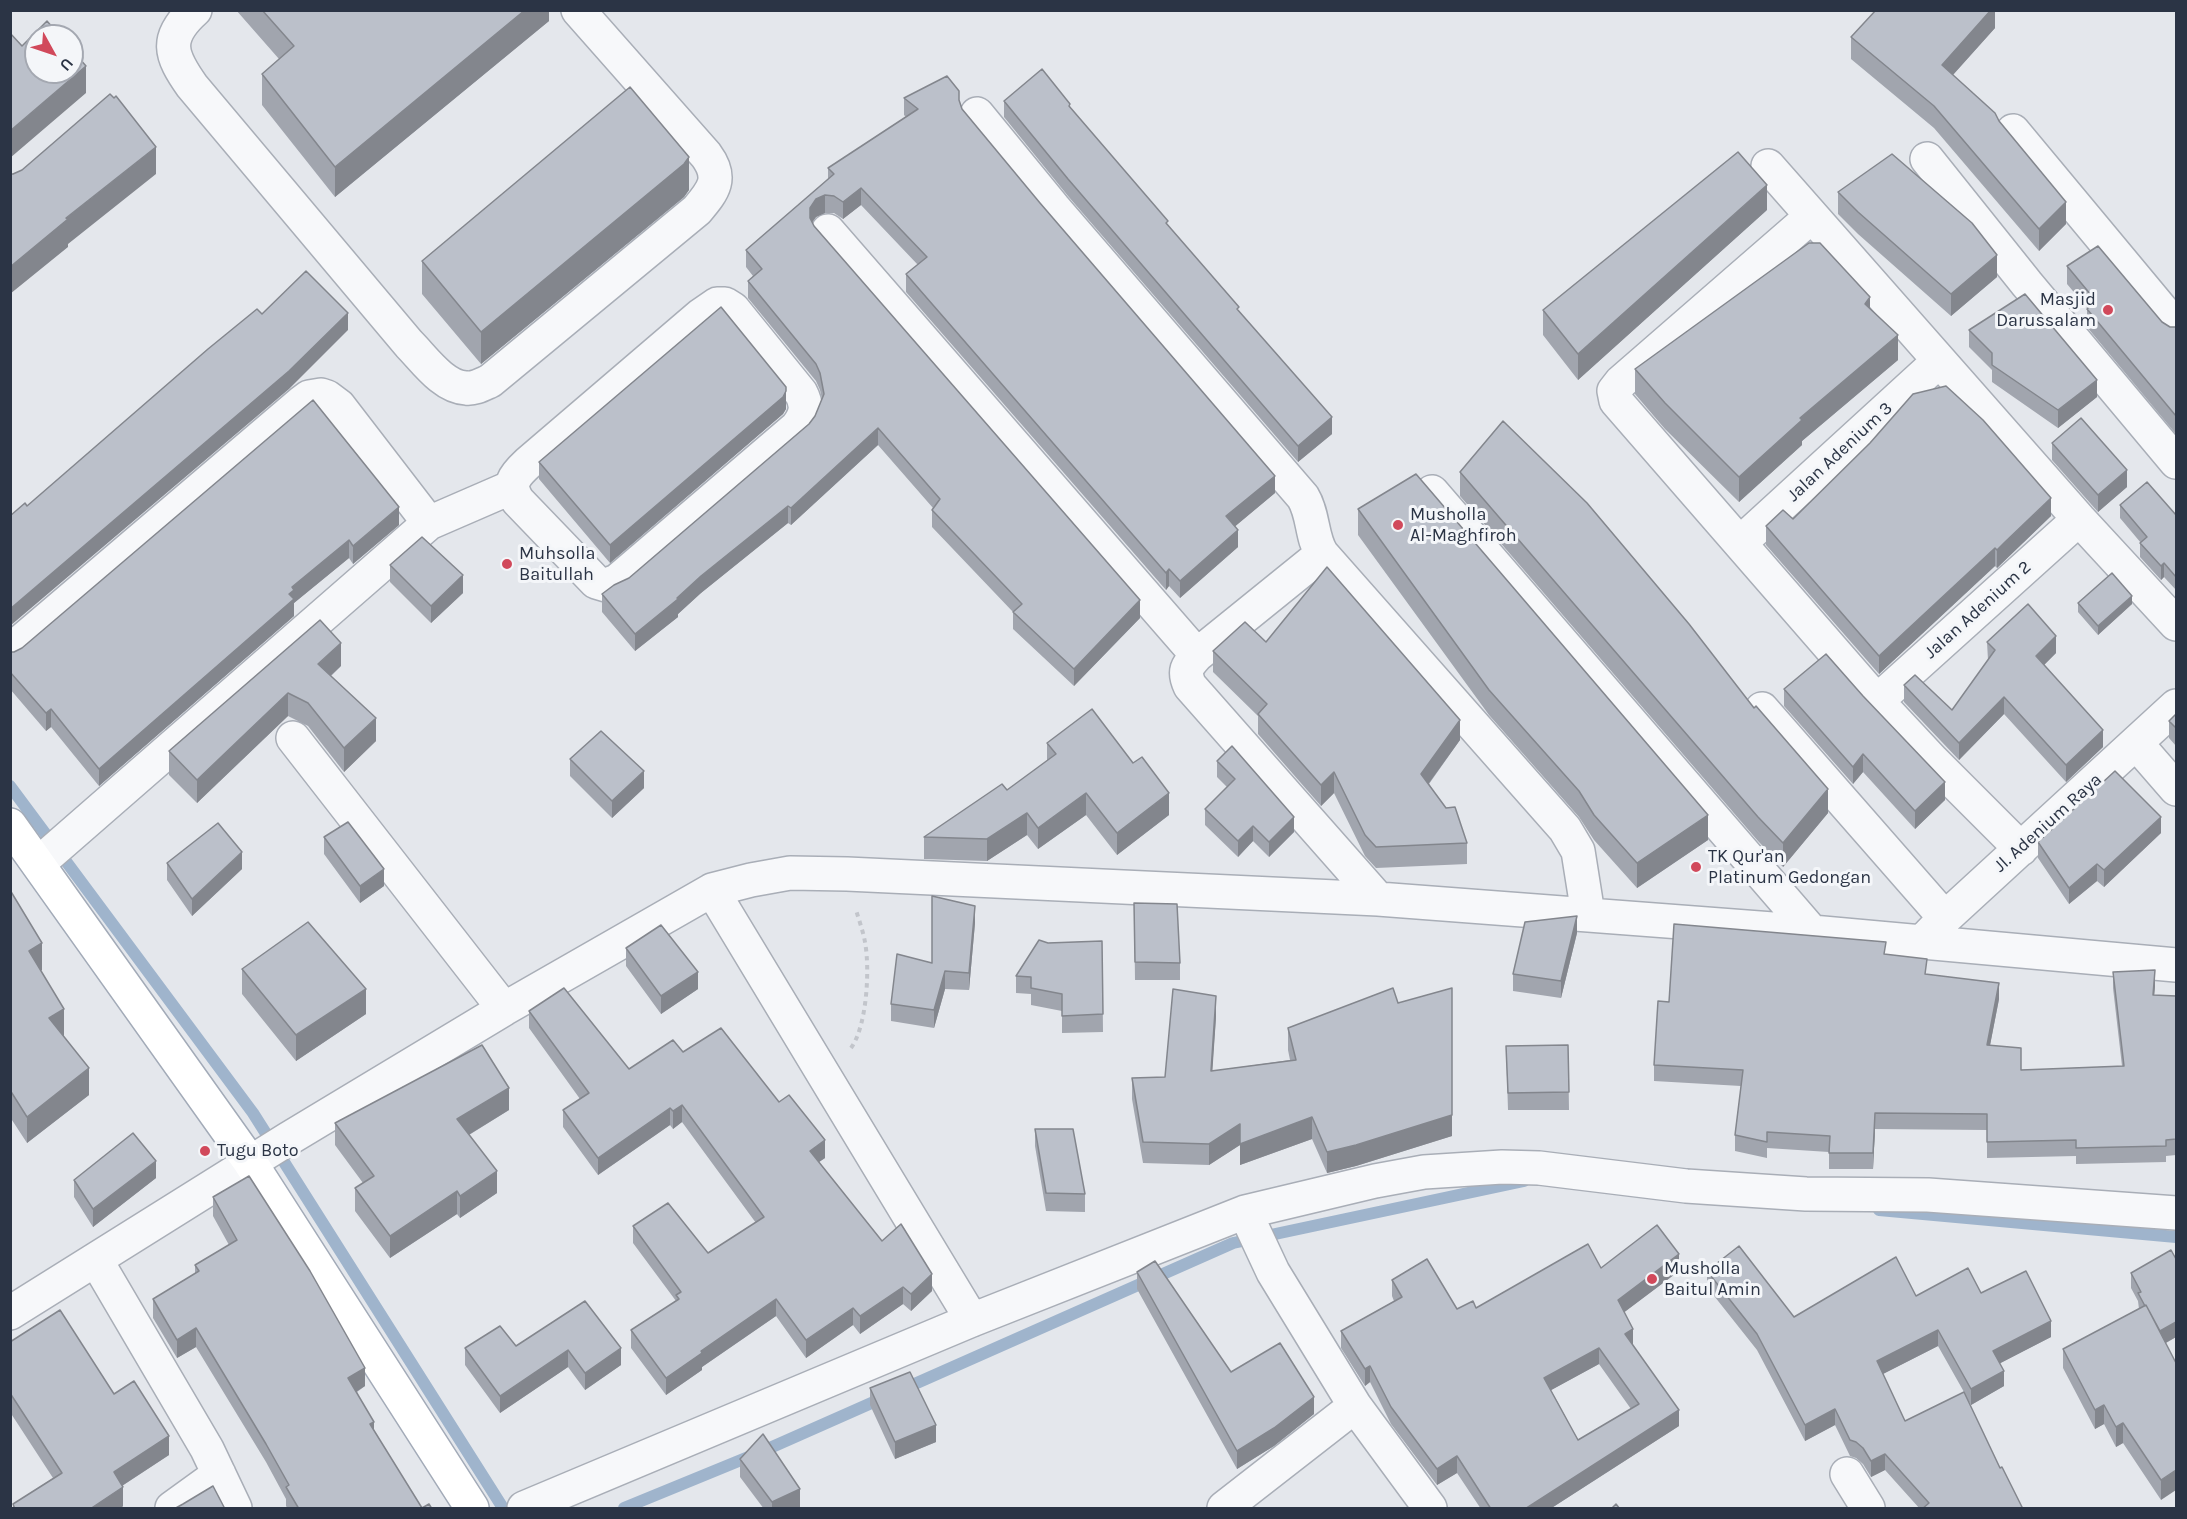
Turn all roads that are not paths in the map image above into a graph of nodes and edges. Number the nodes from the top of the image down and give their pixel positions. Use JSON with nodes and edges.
{"nodes":[{"id":1,"x":195,"y":10,"type":"edge"},
{"id":2,"x":578,"y":10,"type":"edge"},
{"id":3,"x":977,"y":114,"type":"dead end"},
{"id":4,"x":2013,"y":131,"type":"dead end"},
{"id":5,"x":1927,"y":159,"type":"dead end"},
{"id":6,"x":1768,"y":166,"type":"dead end"},
{"id":7,"x":1812,"y":216,"type":"junction"},
{"id":8,"x":828,"y":231,"type":"dead end"},
{"id":9,"x":2176,"y":327,"type":"edge"},
{"id":10,"x":1939,"y":361,"type":"junction"},
{"id":11,"x":2176,"y":462,"type":"edge"},
{"id":12,"x":512,"y":487,"type":"junction"},
{"id":13,"x":1432,"y":492,"type":"edge"},
{"id":14,"x":2079,"y":519,"type":"junction"},
{"id":15,"x":429,"y":523,"type":"junction"},
{"id":16,"x":1315,"y":531,"type":"junction"},
{"id":17,"x":1740,"y":543,"type":"junction"},
{"id":18,"x":2176,"y":624,"type":"edge"},
{"id":19,"x":1184,"y":640,"type":"junction"},
{"id":20,"x":10,"y":651,"type":"edge"},
{"id":21,"x":1877,"y":701,"type":"junction"},
{"id":22,"x":2176,"y":706,"type":"edge"},
{"id":23,"x":1762,"y":709,"type":"edge"},
{"id":24,"x":293,"y":738,"type":"dead end"},
{"id":25,"x":2136,"y":743,"type":"junction"},
{"id":26,"x":2176,"y":789,"type":"edge"},
{"id":27,"x":10,"y":825,"type":"edge"},
{"id":28,"x":2021,"y":849,"type":"junction"},
{"id":29,"x":51,"y":854,"type":"junction"},
{"id":30,"x":712,"y":890,"type":"junction"},
{"id":31,"x":1378,"y":899,"type":"junction"},
{"id":32,"x":1588,"y":914,"type":"junction"},
{"id":33,"x":1945,"y":918,"type":"junction"},
{"id":34,"x":1812,"y":932,"type":"junction"},
{"id":35,"x":1922,"y":942,"type":"junction"},
{"id":36,"x":2176,"y":965,"type":"edge"},
{"id":37,"x":504,"y":1009,"type":"junction"},
{"id":38,"x":268,"y":1151,"type":"junction"},
{"id":39,"x":2176,"y":1214,"type":"edge"},
{"id":40,"x":1248,"y":1220,"type":"junction"},
{"id":41,"x":96,"y":1260,"type":"junction"},
{"id":42,"x":11,"y":1312,"type":"edge"},
{"id":43,"x":972,"y":1320,"type":"junction"},
{"id":44,"x":1355,"y":1406,"type":"junction"},
{"id":45,"x":219,"y":1474,"type":"junction"},
{"id":46,"x":1847,"y":1474,"type":"dead end"},
{"id":47,"x":172,"y":1509,"type":"edge"},
{"id":48,"x":235,"y":1509,"type":"edge"},
{"id":49,"x":472,"y":1509,"type":"edge"},
{"id":50,"x":524,"y":1509,"type":"edge"},
{"id":51,"x":1224,"y":1509,"type":"edge"},
{"id":52,"x":1430,"y":1509,"type":"edge"},
{"id":53,"x":1868,"y":1509,"type":"edge"}],
"edges":[{"from":1,"to":2,"type":"street"},
{"from":3,"to":16,"type":"street"},
{"from":4,"to":9,"type":"street"},
{"from":5,"to":11,"type":"street"},
{"from":6,"to":7,"type":"street"},
{"from":7,"to":10,"type":"street"},
{"from":7,"to":17,"type":"street"},
{"from":8,"to":19,"type":"street"},
{"from":10,"to":14,"type":"street"},
{"from":10,"to":17,"type":"street","name":"Jalan Adenium 3"},
{"from":12,"to":12,"type":"street"},
{"from":12,"to":15,"type":"street"},
{"from":13,"to":34,"type":"street"},
{"from":14,"to":18,"type":"street"},
{"from":14,"to":21,"type":"street","name":"Jalan Adenium 2"},
{"from":15,"to":20,"type":"street"},
{"from":15,"to":29,"type":"street"},
{"from":16,"to":19,"type":"street"},
{"from":16,"to":32,"type":"street"},
{"from":17,"to":21,"type":"street"},
{"from":19,"to":31,"type":"street"},
{"from":21,"to":28,"type":"street"},
{"from":22,"to":25,"type":"street","name":"Jl. Adenium Raya"},
{"from":23,"to":33,"type":"street"},
{"from":24,"to":37,"type":"street"},
{"from":25,"to":26,"type":"street"},
{"from":25,"to":28,"type":"street","name":"Jl. Adenium Raya"},
{"from":27,"to":29,"type":"main road"},
{"from":28,"to":33,"type":"street","name":"Jl. Adenium Raya"},
{"from":29,"to":38,"type":"main road"},
{"from":30,"to":31,"type":"street"},
{"from":30,"to":37,"type":"street"},
{"from":30,"to":43,"type":"street"},
{"from":31,"to":32,"type":"street"},
{"from":32,"to":34,"type":"street"},
{"from":33,"to":35,"type":"street","name":"Jl. Adenium Raya"},
{"from":34,"to":35,"type":"street"},
{"from":35,"to":36,"type":"street"},
{"from":37,"to":38,"type":"street"},
{"from":38,"to":41,"type":"street"},
{"from":38,"to":49,"type":"main road"},
{"from":39,"to":40,"type":"street"},
{"from":40,"to":43,"type":"street"},
{"from":40,"to":44,"type":"street"},
{"from":41,"to":42,"type":"street"},
{"from":41,"to":45,"type":"street"},
{"from":43,"to":50,"type":"street"},
{"from":44,"to":51,"type":"street"},
{"from":44,"to":52,"type":"street"},
{"from":45,"to":47,"type":"street"},
{"from":45,"to":48,"type":"street"},
{"from":46,"to":53,"type":"street"}]}
